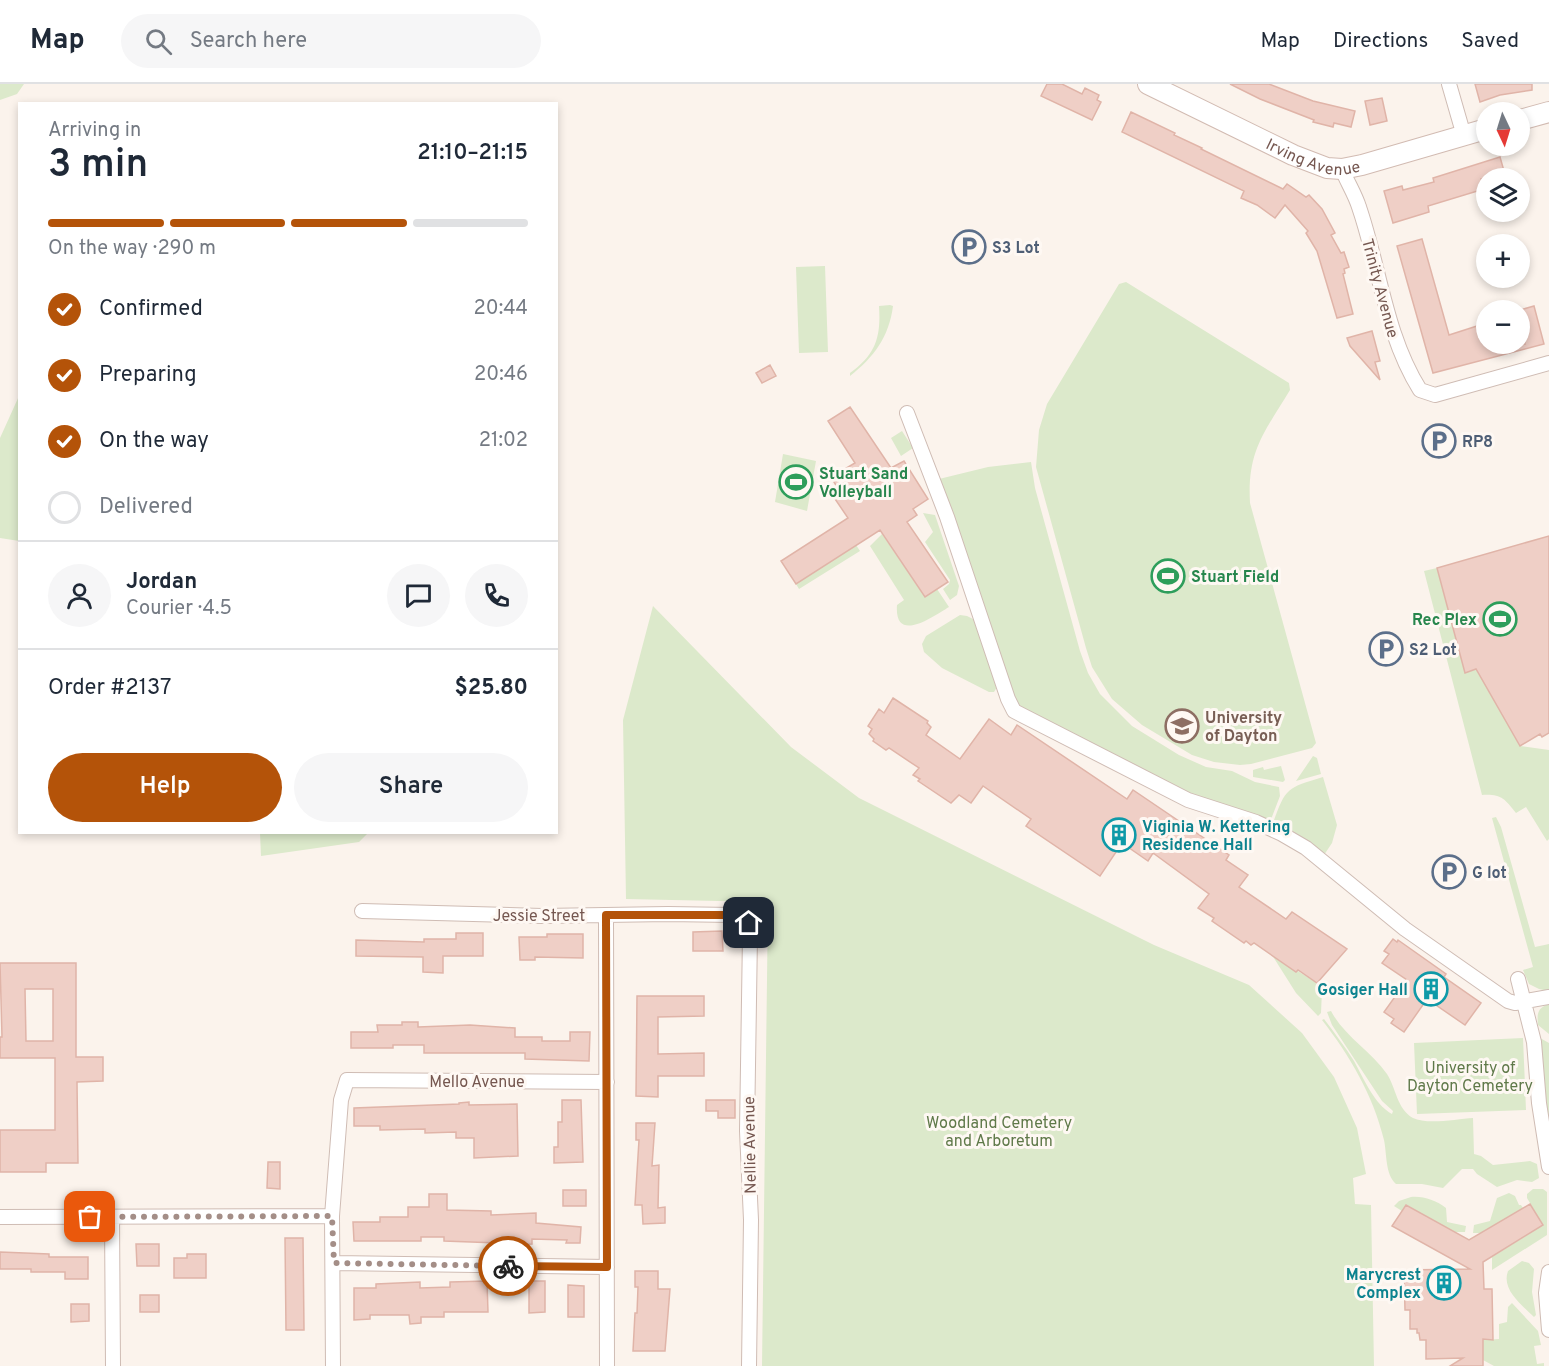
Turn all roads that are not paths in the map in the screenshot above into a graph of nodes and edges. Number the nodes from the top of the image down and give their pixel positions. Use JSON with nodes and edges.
{"nodes":[{"id":1,"x":1148,"y":84,"type":"edge"},
{"id":2,"x":1449,"y":84,"type":"edge"},
{"id":3,"x":1549,"y":112,"type":"edge"},
{"id":4,"x":1530,"y":117,"type":"edge"},
{"id":5,"x":1476,"y":132,"type":"edge"},
{"id":6,"x":1464,"y":136,"type":"junction"},
{"id":7,"x":1342,"y":170,"type":"junction"},
{"id":8,"x":1549,"y":363,"type":"edge"},
{"id":9,"x":907,"y":413,"type":"dead end"},
{"id":10,"x":362,"y":911,"type":"dead end"},
{"id":11,"x":606,"y":915,"type":"junction"},
{"id":12,"x":749,"y":923,"type":"joint"},
{"id":13,"x":1518,"y":979,"type":"dead end"},
{"id":14,"x":1549,"y":997,"type":"edge"},
{"id":15,"x":1525,"y":1001,"type":"junction"},
{"id":16,"x":607,"y":1082,"type":"junction"},
{"id":17,"x":1549,"y":1167,"type":"edge"},
{"id":18,"x":0,"y":1216,"type":"edge"},
{"id":19,"x":332,"y":1216,"type":"junction"},
{"id":20,"x":112,"y":1217,"type":"junction"},
{"id":21,"x":334,"y":1263,"type":"junction"},
{"id":22,"x":607,"y":1267,"type":"junction"},
{"id":23,"x":1549,"y":1272,"type":"edge"},
{"id":24,"x":1549,"y":1330,"type":"edge"},
{"id":25,"x":113,"y":1366,"type":"edge"},
{"id":26,"x":333,"y":1366,"type":"edge"},
{"id":27,"x":607,"y":1366,"type":"edge"},
{"id":28,"x":748,"y":1366,"type":"edge"}],
"edges":[{"from":1,"to":7,"type":"street","name":"Irving Avenue"},
{"from":2,"to":6,"type":"street"},
{"from":3,"to":4,"type":"street"},
{"from":5,"to":6,"type":"street","name":"Irving Avenue"},
{"from":6,"to":7,"type":"street","name":"Irving Avenue"},
{"from":7,"to":8,"type":"street","name":"Trinity Avenue"},
{"from":9,"to":15,"type":"street"},
{"from":10,"to":11,"type":"street","name":"Jessie Street"},
{"from":11,"to":12,"type":"street","name":"Jessie Street"},
{"from":11,"to":16,"type":"street"},
{"from":12,"to":28,"type":"street","name":"Nellie Avenue"},
{"from":13,"to":15,"type":"street"},
{"from":14,"to":15,"type":"street"},
{"from":15,"to":17,"type":"street"},
{"from":16,"to":19,"type":"street","name":"Mello Avenue"},
{"from":16,"to":22,"type":"street"},
{"from":18,"to":20,"type":"street"},
{"from":19,"to":20,"type":"street"},
{"from":19,"to":21,"type":"street"},
{"from":20,"to":25,"type":"street"},
{"from":21,"to":22,"type":"street"},
{"from":21,"to":26,"type":"street"},
{"from":22,"to":27,"type":"street"},
{"from":23,"to":24,"type":"street"}]}
